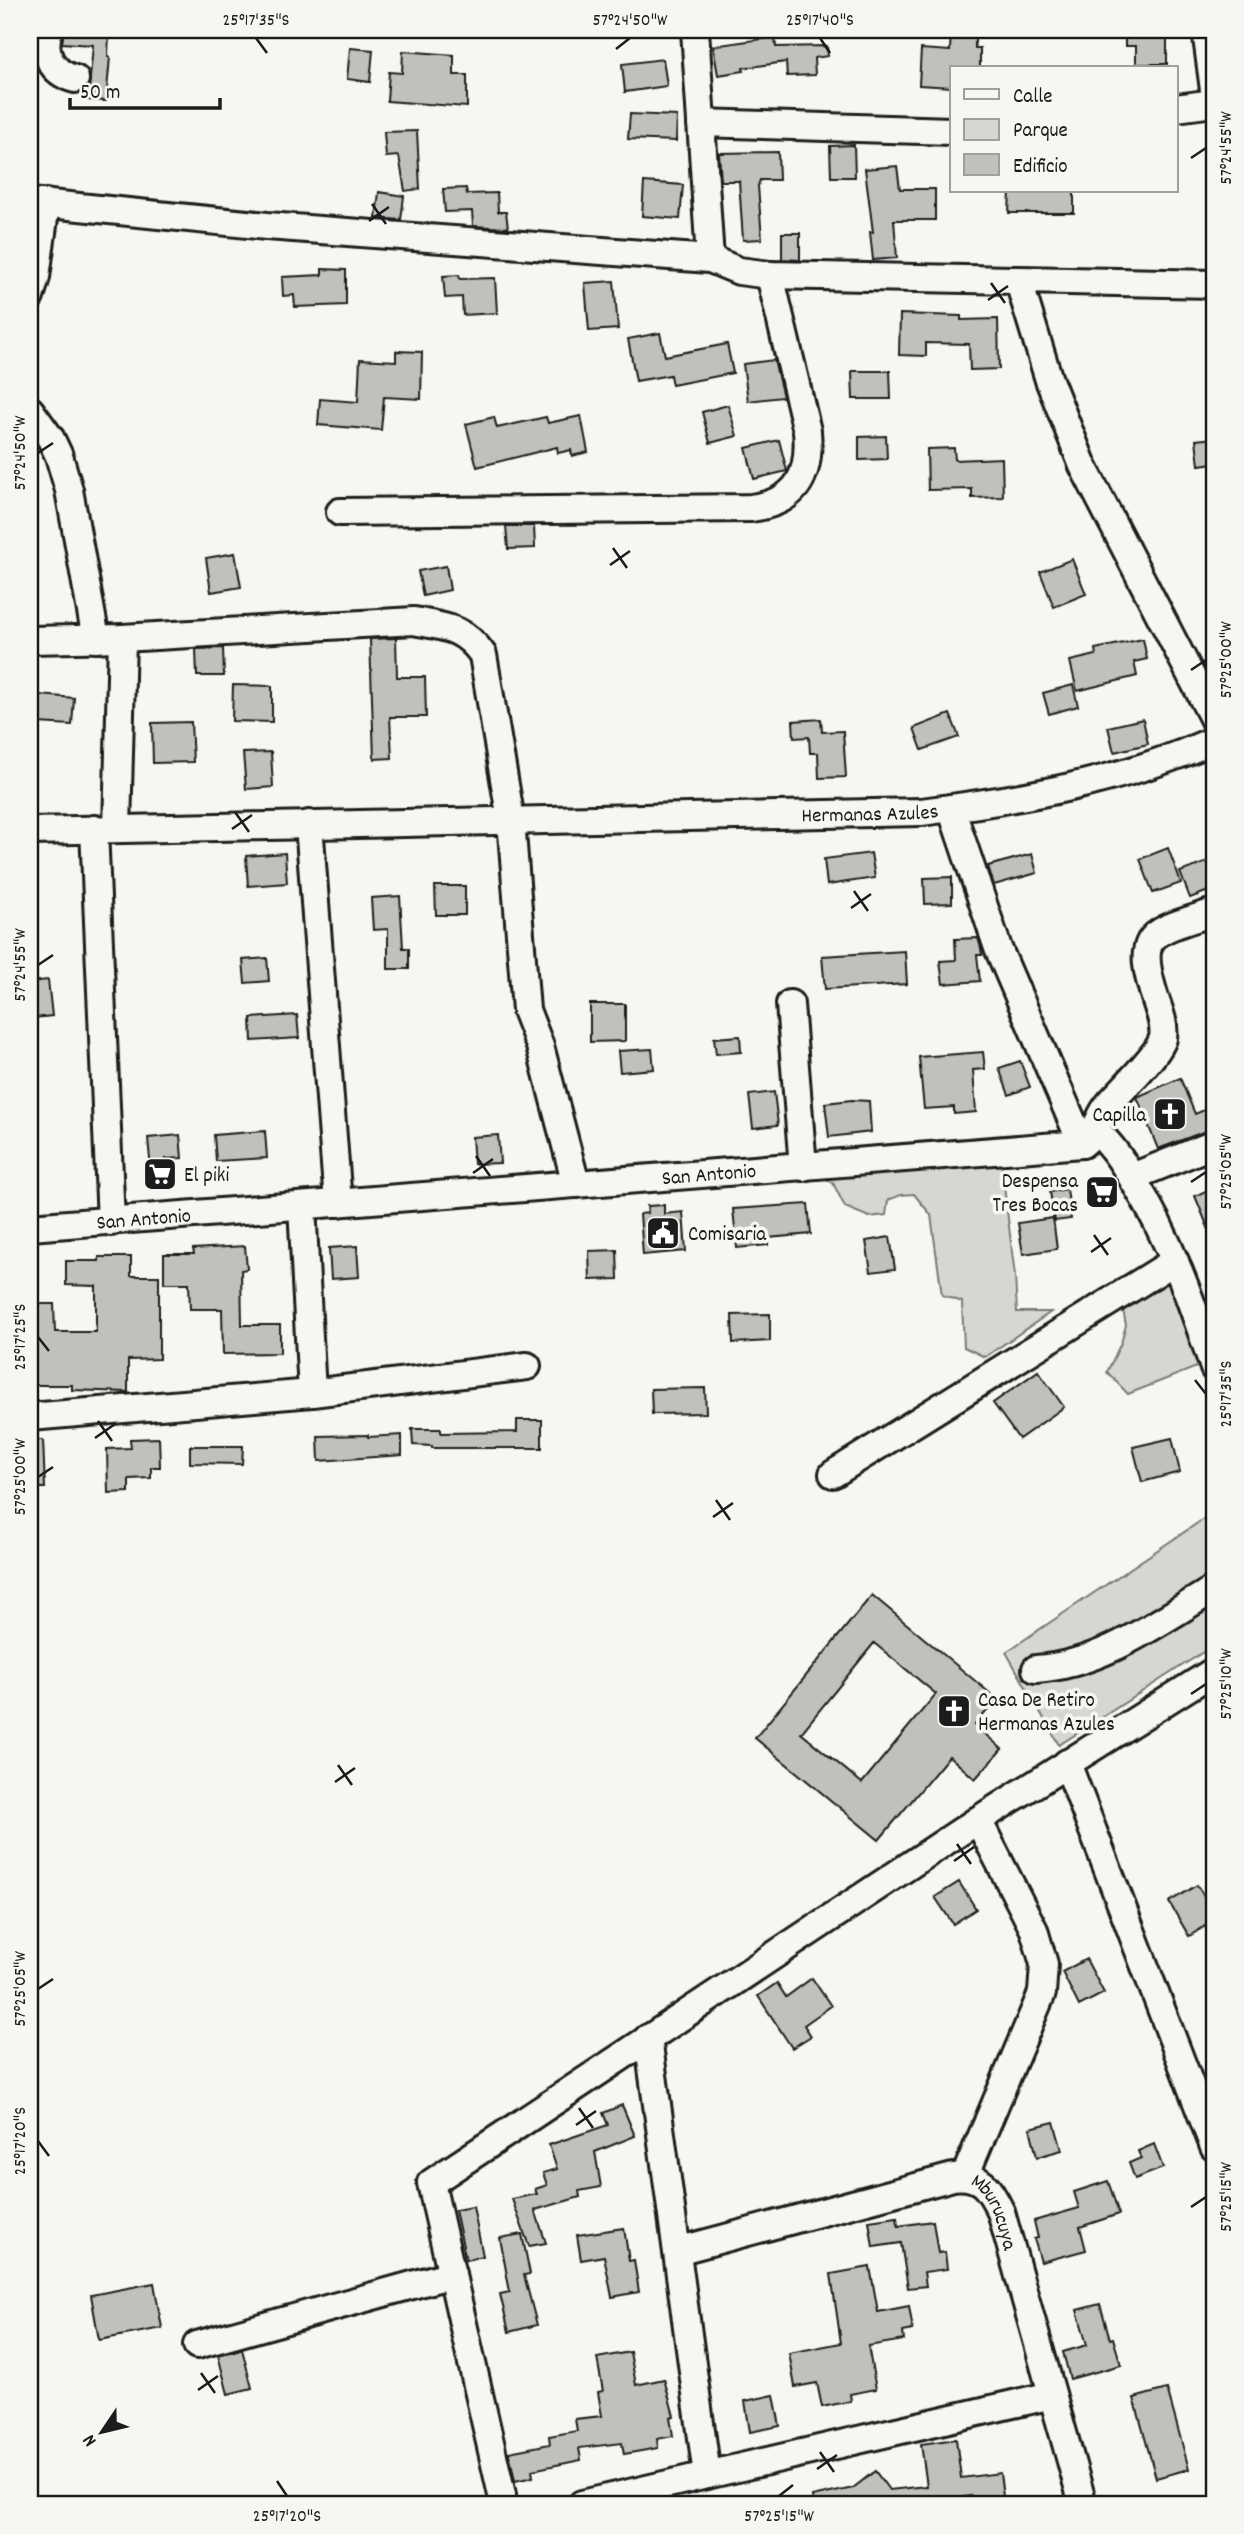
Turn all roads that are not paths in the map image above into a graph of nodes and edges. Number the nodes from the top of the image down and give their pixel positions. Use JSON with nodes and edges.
{"nodes":[{"id":1,"x":50,"y":30,"type":"edge"},
{"id":2,"x":695,"y":30,"type":"edge"},
{"id":3,"x":1206,"y":30,"type":"edge"},
{"id":4,"x":75,"y":79,"type":"dead end"},
{"id":5,"x":1214,"y":90,"type":"edge"},
{"id":6,"x":1214,"y":103,"type":"edge"},
{"id":7,"x":1178,"y":108,"type":"edge"},
{"id":8,"x":701,"y":123,"type":"junction"},
{"id":9,"x":950,"y":131,"type":"edge"},
{"id":10,"x":38,"y":203,"type":"edge"},
{"id":11,"x":710,"y":259,"type":"junction"},
{"id":12,"x":770,"y":275,"type":"junction"},
{"id":13,"x":1019,"y":282,"type":"junction"},
{"id":14,"x":1214,"y":284,"type":"edge"},
{"id":15,"x":30,"y":297,"type":"edge"},
{"id":16,"x":30,"y":410,"type":"edge"},
{"id":17,"x":340,"y":512,"type":"dead end"},
{"id":18,"x":109,"y":639,"type":"junction"},
{"id":19,"x":30,"y":640,"type":"edge"},
{"id":20,"x":1214,"y":720,"type":"edge"},
{"id":21,"x":1214,"y":740,"type":"edge"},
{"id":22,"x":951,"y":808,"type":"junction"},
{"id":23,"x":511,"y":820,"type":"junction"},
{"id":24,"x":309,"y":824,"type":"junction"},
{"id":25,"x":105,"y":829,"type":"junction"},
{"id":26,"x":30,"y":831,"type":"edge"},
{"id":27,"x":1214,"y":912,"type":"edge"},
{"id":28,"x":790,"y":1004,"type":"dead end"},
{"id":29,"x":1089,"y":1137,"type":"junction"},
{"id":30,"x":1214,"y":1144,"type":"edge"},
{"id":31,"x":803,"y":1167,"type":"junction"},
{"id":32,"x":1132,"y":1177,"type":"junction"},
{"id":33,"x":576,"y":1184,"type":"junction"},
{"id":34,"x":338,"y":1203,"type":"junction"},
{"id":35,"x":302,"y":1206,"type":"junction"},
{"id":36,"x":111,"y":1222,"type":"junction"},
{"id":37,"x":30,"y":1227,"type":"edge"},
{"id":38,"x":1175,"y":1261,"type":"junction"},
{"id":39,"x":527,"y":1366,"type":"dead end"},
{"id":40,"x":1214,"y":1368,"type":"edge"},
{"id":41,"x":312,"y":1393,"type":"junction"},
{"id":42,"x":30,"y":1417,"type":"edge"},
{"id":43,"x":833,"y":1474,"type":"dead end"},
{"id":44,"x":1214,"y":1590,"type":"edge"},
{"id":45,"x":1036,"y":1669,"type":"dead end"},
{"id":46,"x":1214,"y":1671,"type":"edge"},
{"id":47,"x":1067,"y":1763,"type":"junction"},
{"id":48,"x":978,"y":1819,"type":"junction"},
{"id":49,"x":648,"y":2038,"type":"junction"},
{"id":50,"x":1214,"y":2147,"type":"edge"},
{"id":51,"x":965,"y":2176,"type":"junction"},
{"id":52,"x":677,"y":2251,"type":"junction"},
{"id":53,"x":452,"y":2274,"type":"junction"},
{"id":54,"x":197,"y":2345,"type":"dead end"},
{"id":55,"x":1052,"y":2395,"type":"junction"},
{"id":56,"x":707,"y":2475,"type":"junction"},
{"id":57,"x":502,"y":2504,"type":"edge"},
{"id":58,"x":582,"y":2504,"type":"edge"},
{"id":59,"x":1083,"y":2504,"type":"edge"}],
"edges":[{"from":1,"to":4,"type":"street"},
{"from":2,"to":8,"type":"street"},
{"from":3,"to":5,"type":"street"},
{"from":6,"to":7,"type":"street"},
{"from":8,"to":9,"type":"street"},
{"from":8,"to":11,"type":"street"},
{"from":10,"to":11,"type":"street"},
{"from":10,"to":15,"type":"street"},
{"from":11,"to":12,"type":"street"},
{"from":12,"to":13,"type":"street"},
{"from":12,"to":17,"type":"street"},
{"from":13,"to":14,"type":"street"},
{"from":13,"to":20,"type":"street"},
{"from":16,"to":18,"type":"street"},
{"from":18,"to":19,"type":"street"},
{"from":18,"to":23,"type":"street"},
{"from":18,"to":25,"type":"street"},
{"from":21,"to":22,"type":"street"},
{"from":22,"to":23,"type":"street","name":"Hermanas Azules"},
{"from":22,"to":29,"type":"street","name":"Hermanas Azules"},
{"from":23,"to":24,"type":"street","name":"Hermanas Azules"},
{"from":23,"to":33,"type":"street"},
{"from":24,"to":25,"type":"street","name":"Hermanas Azules"},
{"from":24,"to":34,"type":"street"},
{"from":25,"to":26,"type":"street","name":"Hermanas Azules"},
{"from":25,"to":36,"type":"street"},
{"from":27,"to":29,"type":"street"},
{"from":28,"to":31,"type":"street"},
{"from":29,"to":31,"type":"street","name":"San Antonio"},
{"from":29,"to":32,"type":"street","name":"Hermanas Azules"},
{"from":30,"to":32,"type":"street"},
{"from":31,"to":33,"type":"street","name":"San Antonio"},
{"from":32,"to":38,"type":"street","name":"Hermanas Azules"},
{"from":33,"to":34,"type":"street","name":"San Antonio"},
{"from":34,"to":35,"type":"street","name":"San Antonio"},
{"from":35,"to":36,"type":"street","name":"San Antonio"},
{"from":35,"to":41,"type":"street"},
{"from":36,"to":37,"type":"street","name":"San Antonio"},
{"from":38,"to":40,"type":"street","name":"Hermanas Azules"},
{"from":38,"to":43,"type":"street"},
{"from":39,"to":41,"type":"street"},
{"from":41,"to":42,"type":"street"},
{"from":44,"to":45,"type":"street"},
{"from":46,"to":47,"type":"street"},
{"from":47,"to":48,"type":"street"},
{"from":47,"to":50,"type":"street"},
{"from":48,"to":49,"type":"street"},
{"from":48,"to":51,"type":"street"},
{"from":49,"to":52,"type":"street"},
{"from":49,"to":53,"type":"street"},
{"from":51,"to":52,"type":"street","name":"Mburucuya"},
{"from":51,"to":55,"type":"street","name":"Mburucuya"},
{"from":52,"to":56,"type":"street"},
{"from":53,"to":54,"type":"street"},
{"from":53,"to":57,"type":"street"},
{"from":55,"to":56,"type":"street"},
{"from":55,"to":59,"type":"street","name":"Mburucuya"},
{"from":56,"to":58,"type":"street"}]}
